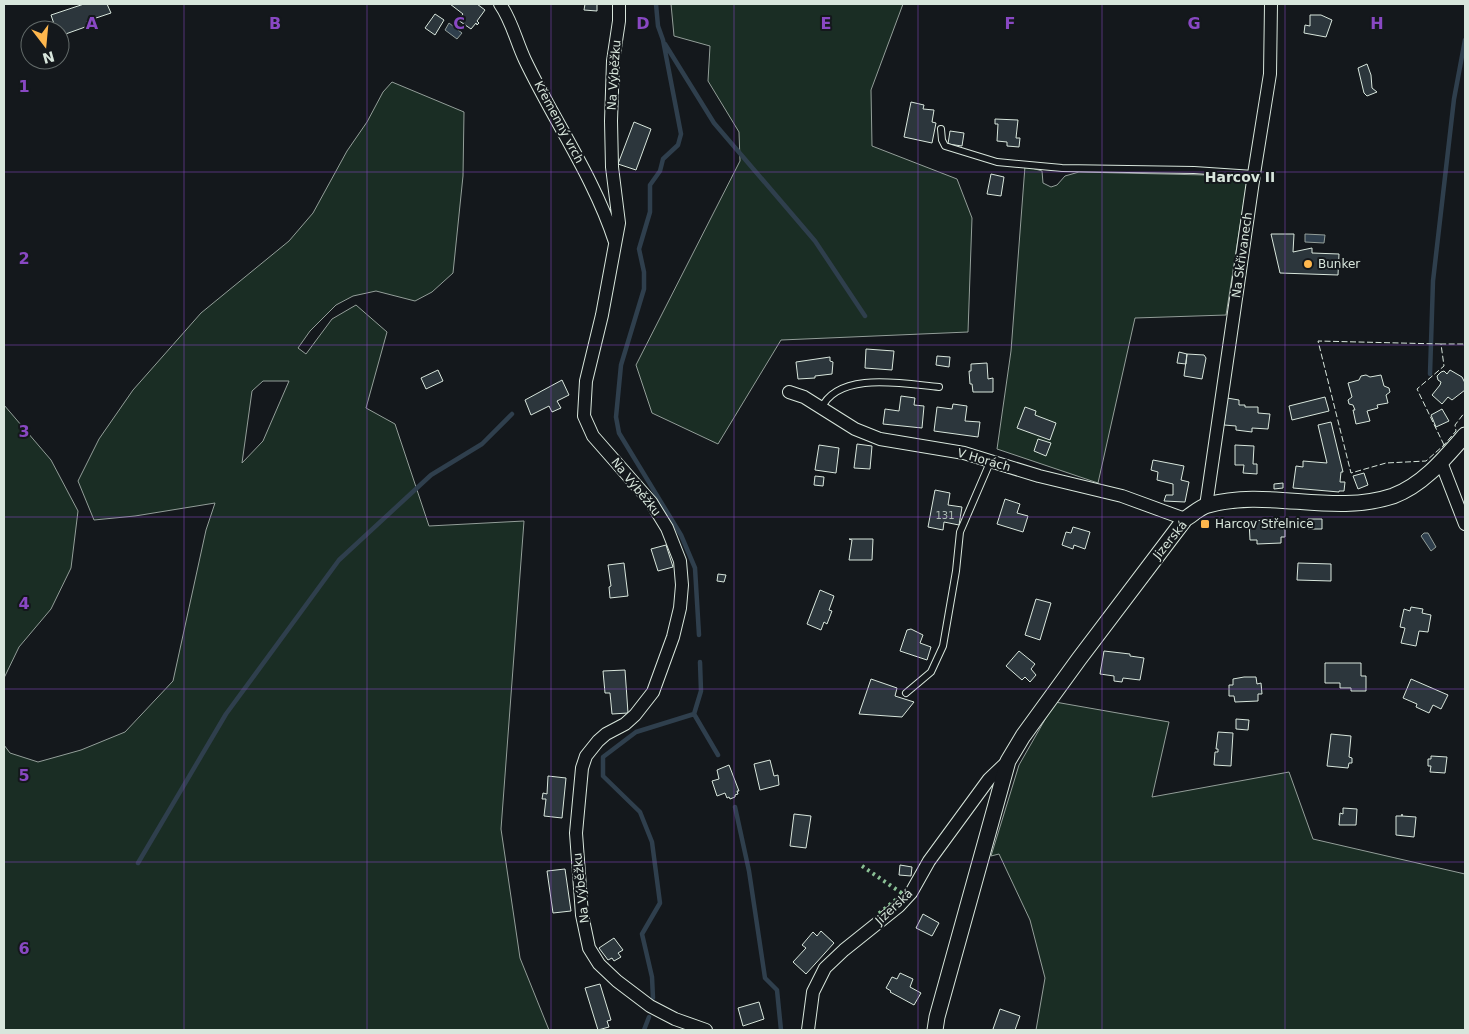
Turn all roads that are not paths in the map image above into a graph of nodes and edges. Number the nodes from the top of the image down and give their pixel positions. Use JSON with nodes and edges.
{"nodes":[{"id":1,"x":500,"y":4,"type":"edge"},
{"id":2,"x":620,"y":4,"type":"edge"},
{"id":3,"x":1271,"y":4,"type":"edge"},
{"id":4,"x":942,"y":129,"type":"dead end"},
{"id":5,"x":1254,"y":174,"type":"junction"},
{"id":6,"x":616,"y":242,"type":"junction"},
{"id":7,"x":940,"y":387,"type":"dead end"},
{"id":8,"x":789,"y":392,"type":"dead end"},
{"id":9,"x":821,"y":408,"type":"junction"},
{"id":10,"x":1465,"y":435,"type":"edge"},
{"id":11,"x":991,"y":460,"type":"junction"},
{"id":12,"x":1441,"y":462,"type":"junction"},
{"id":13,"x":1206,"y":506,"type":"junction"},
{"id":14,"x":1185,"y":519,"type":"junction"},
{"id":15,"x":1465,"y":524,"type":"edge"},
{"id":16,"x":906,"y":693,"type":"dead end"},
{"id":17,"x":1008,"y":761,"type":"junction"},
{"id":18,"x":706,"y":1030,"type":"edge"},
{"id":19,"x":808,"y":1030,"type":"edge"},
{"id":20,"x":935,"y":1030,"type":"edge"}],
"edges":[{"from":1,"to":6,"type":"street","name":"Křemenný vrch"},
{"from":2,"to":6,"type":"street","name":"Na Výběžku"},
{"from":3,"to":5,"type":"street","name":"Na Skřivanech"},
{"from":4,"to":5,"type":"lane"},
{"from":5,"to":13,"type":"street","name":"Na Skřivanech"},
{"from":6,"to":18,"type":"street","name":"Na Výběžku"},
{"from":7,"to":9,"type":"lane"},
{"from":8,"to":9,"type":"street","name":"V Horách"},
{"from":9,"to":11,"type":"street","name":"V Horách"},
{"from":10,"to":12,"type":"street","name":"Jizerská"},
{"from":11,"to":14,"type":"street","name":"V Horách"},
{"from":11,"to":16,"type":"lane"},
{"from":12,"to":13,"type":"street","name":"Jizerská"},
{"from":12,"to":15,"type":"street"},
{"from":13,"to":14,"type":"street","name":"Jizerská"},
{"from":14,"to":17,"type":"street","name":"Jizerská"},
{"from":17,"to":19,"type":"street","name":"Jizerská"},
{"from":17,"to":20,"type":"street","name":"Jizerská"}]}
